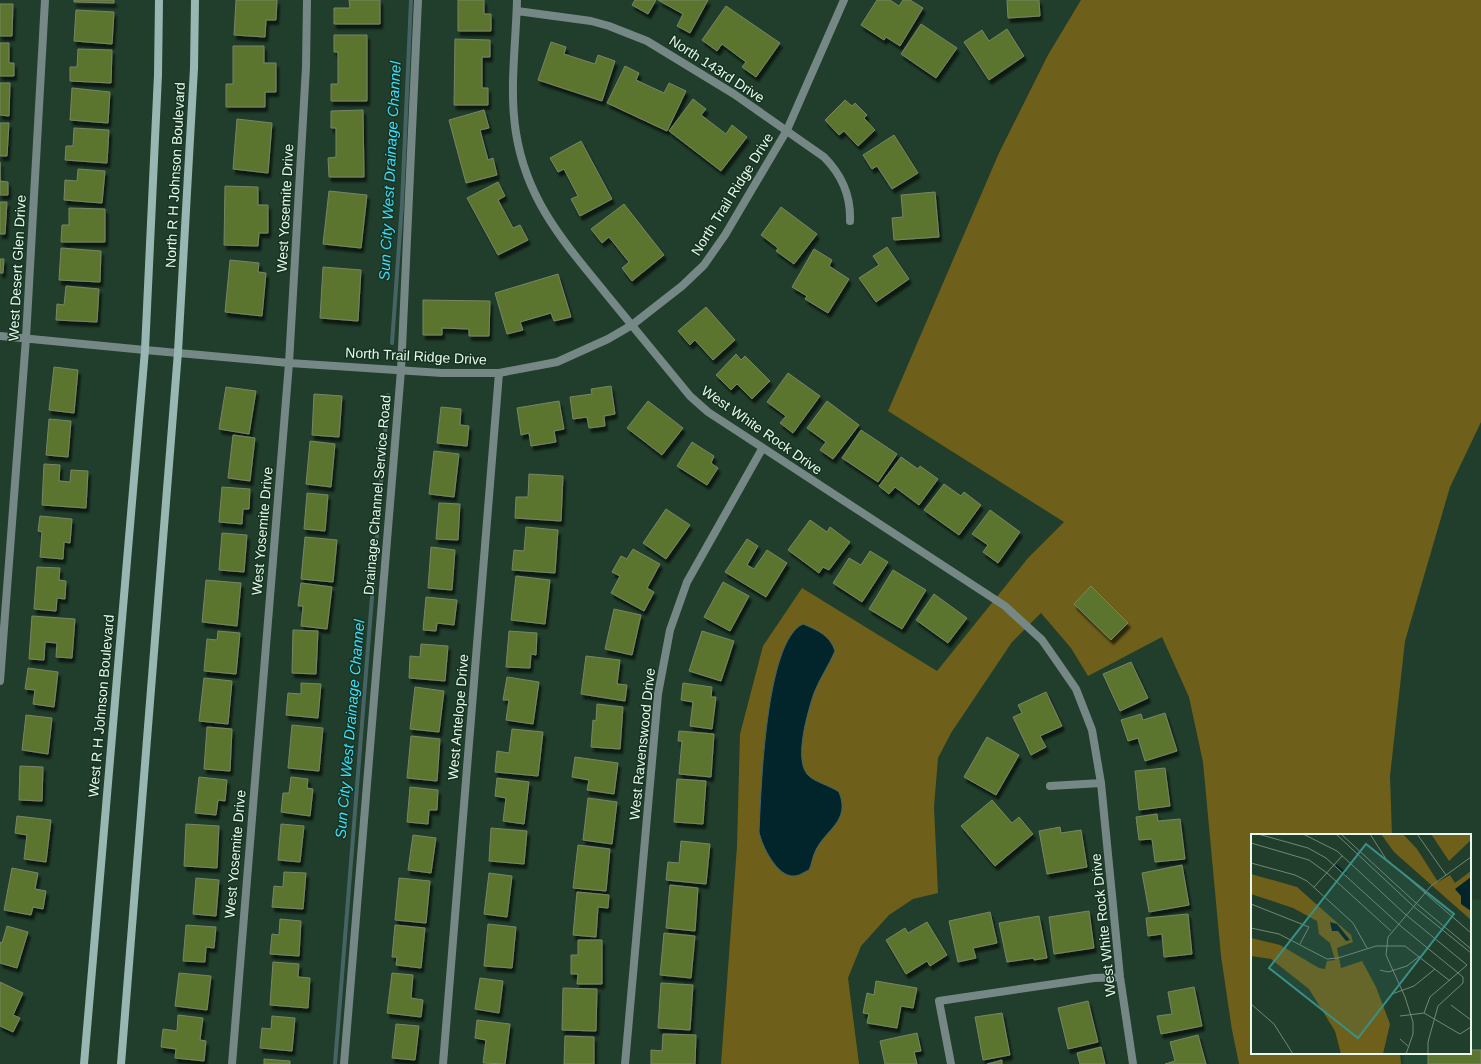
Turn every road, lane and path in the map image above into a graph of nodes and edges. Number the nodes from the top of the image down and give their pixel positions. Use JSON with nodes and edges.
{"nodes":[{"id":1,"x":45,"y":0,"type":"edge"},
{"id":2,"x":159,"y":0,"type":"edge"},
{"id":3,"x":195,"y":0,"type":"edge"},
{"id":4,"x":307,"y":0,"type":"edge"},
{"id":5,"x":418,"y":0,"type":"edge"},
{"id":6,"x":517,"y":0,"type":"edge"},
{"id":7,"x":844,"y":0,"type":"edge"},
{"id":8,"x":517,"y":11,"type":"junction"},
{"id":9,"x":786,"y":130,"type":"junction"},
{"id":10,"x":850,"y":221,"type":"dead end"},
{"id":11,"x":632,"y":325,"type":"junction"},
{"id":12,"x":0,"y":336,"type":"edge"},
{"id":13,"x":26,"y":338,"type":"junction"},
{"id":14,"x":145,"y":350,"type":"junction"},
{"id":15,"x":178,"y":352,"type":"junction"},
{"id":16,"x":289,"y":363,"type":"junction"},
{"id":17,"x":399,"y":370,"type":"junction"},
{"id":18,"x":499,"y":373,"type":"junction"},
{"id":19,"x":762,"y":449,"type":"junction"},
{"id":20,"x":0,"y":681,"type":"edge"},
{"id":21,"x":1101,"y":783,"type":"junction"},
{"id":22,"x":1050,"y":786,"type":"dead end"},
{"id":23,"x":1120,"y":977,"type":"junction"},
{"id":24,"x":84,"y":1064,"type":"edge"},
{"id":25,"x":121,"y":1064,"type":"edge"},
{"id":26,"x":232,"y":1064,"type":"edge"},
{"id":27,"x":344,"y":1064,"type":"edge"},
{"id":28,"x":444,"y":1064,"type":"edge"},
{"id":29,"x":626,"y":1064,"type":"edge"},
{"id":30,"x":951,"y":1064,"type":"edge"},
{"id":31,"x":1133,"y":1064,"type":"edge"}],
"edges":[{"from":1,"to":13,"type":"street","name":"West Desert Glen Drive"},
{"from":2,"to":14,"type":"main road","name":"North R H Johnson Boulevard"},
{"from":3,"to":15,"type":"main road","name":"North R H Johnson Boulevard"},
{"from":4,"to":16,"type":"street","name":"West Yosemite Drive"},
{"from":5,"to":17,"type":"street","name":"Drainage Channel Service Road"},
{"from":6,"to":8,"type":"street","name":"West White Rock Drive"},
{"from":7,"to":9,"type":"street","name":"North Trail Ridge Drive"},
{"from":8,"to":9,"type":"street","name":"North 143rd Drive"},
{"from":8,"to":11,"type":"street","name":"West White Rock Drive"},
{"from":9,"to":10,"type":"street","name":"North 143rd Drive"},
{"from":9,"to":11,"type":"street","name":"North Trail Ridge Drive"},
{"from":11,"to":18,"type":"street","name":"North Trail Ridge Drive"},
{"from":11,"to":19,"type":"street","name":"West White Rock Drive"},
{"from":12,"to":13,"type":"street","name":"North Trail Ridge Drive"},
{"from":13,"to":14,"type":"street","name":"North Trail Ridge Drive"},
{"from":13,"to":20,"type":"street","name":"West Desert Glen Drive"},
{"from":14,"to":15,"type":"street","name":"North Trail Ridge Drive"},
{"from":14,"to":24,"type":"main road","name":"West R H Johnson Boulevard"},
{"from":15,"to":16,"type":"street","name":"North Trail Ridge Drive"},
{"from":15,"to":25,"type":"main road"},
{"from":16,"to":17,"type":"street","name":"North Trail Ridge Drive"},
{"from":16,"to":26,"type":"street","name":"West Yosemite Drive"},
{"from":17,"to":18,"type":"street","name":"North Trail Ridge Drive"},
{"from":17,"to":27,"type":"street","name":"Drainage Channel Service Road"},
{"from":18,"to":28,"type":"street","name":"West Antelope Drive"},
{"from":19,"to":21,"type":"street","name":"West White Rock Drive"},
{"from":19,"to":29,"type":"street","name":"West Ravenswood Drive"},
{"from":21,"to":22,"type":"street"},
{"from":21,"to":23,"type":"street","name":"West White Rock Drive"},
{"from":23,"to":30,"type":"street"},
{"from":23,"to":31,"type":"street","name":"West White Rock Drive"}]}
